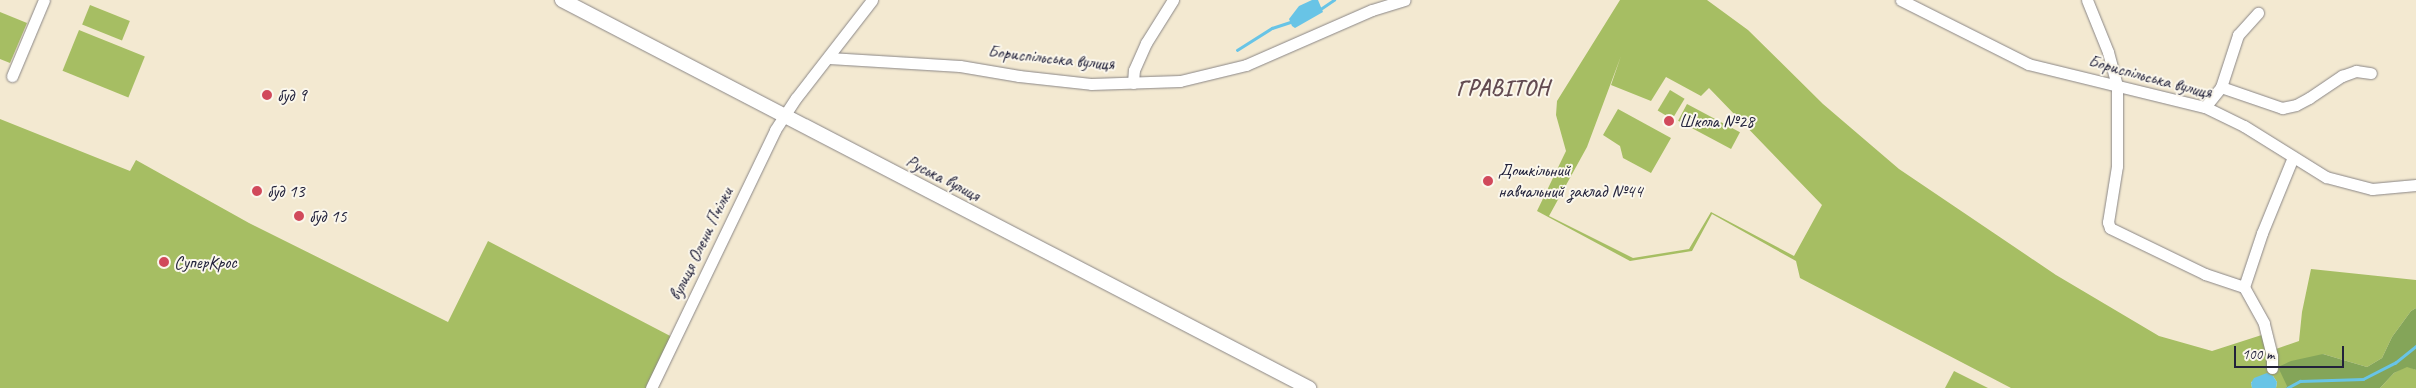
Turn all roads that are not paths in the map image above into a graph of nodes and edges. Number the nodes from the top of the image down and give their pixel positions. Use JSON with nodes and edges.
{"nodes":[{"id":1,"x":44,"y":0,"type":"edge"},
{"id":2,"x":562,"y":0,"type":"edge"},
{"id":3,"x":872,"y":0,"type":"edge"},
{"id":4,"x":1173,"y":0,"type":"edge"},
{"id":5,"x":1405,"y":0,"type":"edge"},
{"id":6,"x":1901,"y":0,"type":"edge"},
{"id":7,"x":2087,"y":0,"type":"edge"},
{"id":8,"x":2258,"y":13,"type":"dead end"},
{"id":9,"x":829,"y":58,"type":"junction"},
{"id":10,"x":2371,"y":73,"type":"dead end"},
{"id":11,"x":12,"y":76,"type":"dead end"},
{"id":12,"x":1133,"y":82,"type":"junction"},
{"id":13,"x":2116,"y":85,"type":"junction"},
{"id":14,"x":2221,"y":87,"type":"junction"},
{"id":15,"x":2205,"y":107,"type":"junction"},
{"id":16,"x":784,"y":115,"type":"junction"},
{"id":17,"x":2293,"y":156,"type":"junction"},
{"id":18,"x":2416,"y":184,"type":"edge"},
{"id":19,"x":2244,"y":287,"type":"junction"},
{"id":20,"x":2272,"y":368,"type":"dead end"},
{"id":21,"x":651,"y":388,"type":"edge"},
{"id":22,"x":1309,"y":388,"type":"edge"}],
"edges":[{"from":1,"to":11,"type":"street"},
{"from":2,"to":16,"type":"main road","name":"Руська вулиця"},
{"from":3,"to":9,"type":"street","name":"вулиця Олени Пчілки"},
{"from":4,"to":12,"type":"street"},
{"from":5,"to":12,"type":"street","name":"Бориспільська вулиця"},
{"from":6,"to":13,"type":"street","name":"Бориспільська вулиця"},
{"from":7,"to":13,"type":"street"},
{"from":8,"to":14,"type":"street"},
{"from":9,"to":12,"type":"street","name":"Бориспільська вулиця"},
{"from":9,"to":16,"type":"street","name":"вулиця Олени Пчілки"},
{"from":10,"to":14,"type":"street"},
{"from":13,"to":15,"type":"street","name":"Бориспільська вулиця"},
{"from":13,"to":19,"type":"street"},
{"from":14,"to":15,"type":"street"},
{"from":15,"to":17,"type":"street","name":"Бориспільська вулиця"},
{"from":16,"to":21,"type":"street","name":"вулиця Олени Пчілки"},
{"from":16,"to":22,"type":"main road","name":"Руська вулиця"},
{"from":17,"to":18,"type":"street","name":"Бориспільська вулиця"},
{"from":17,"to":19,"type":"street"},
{"from":19,"to":20,"type":"street"}]}
